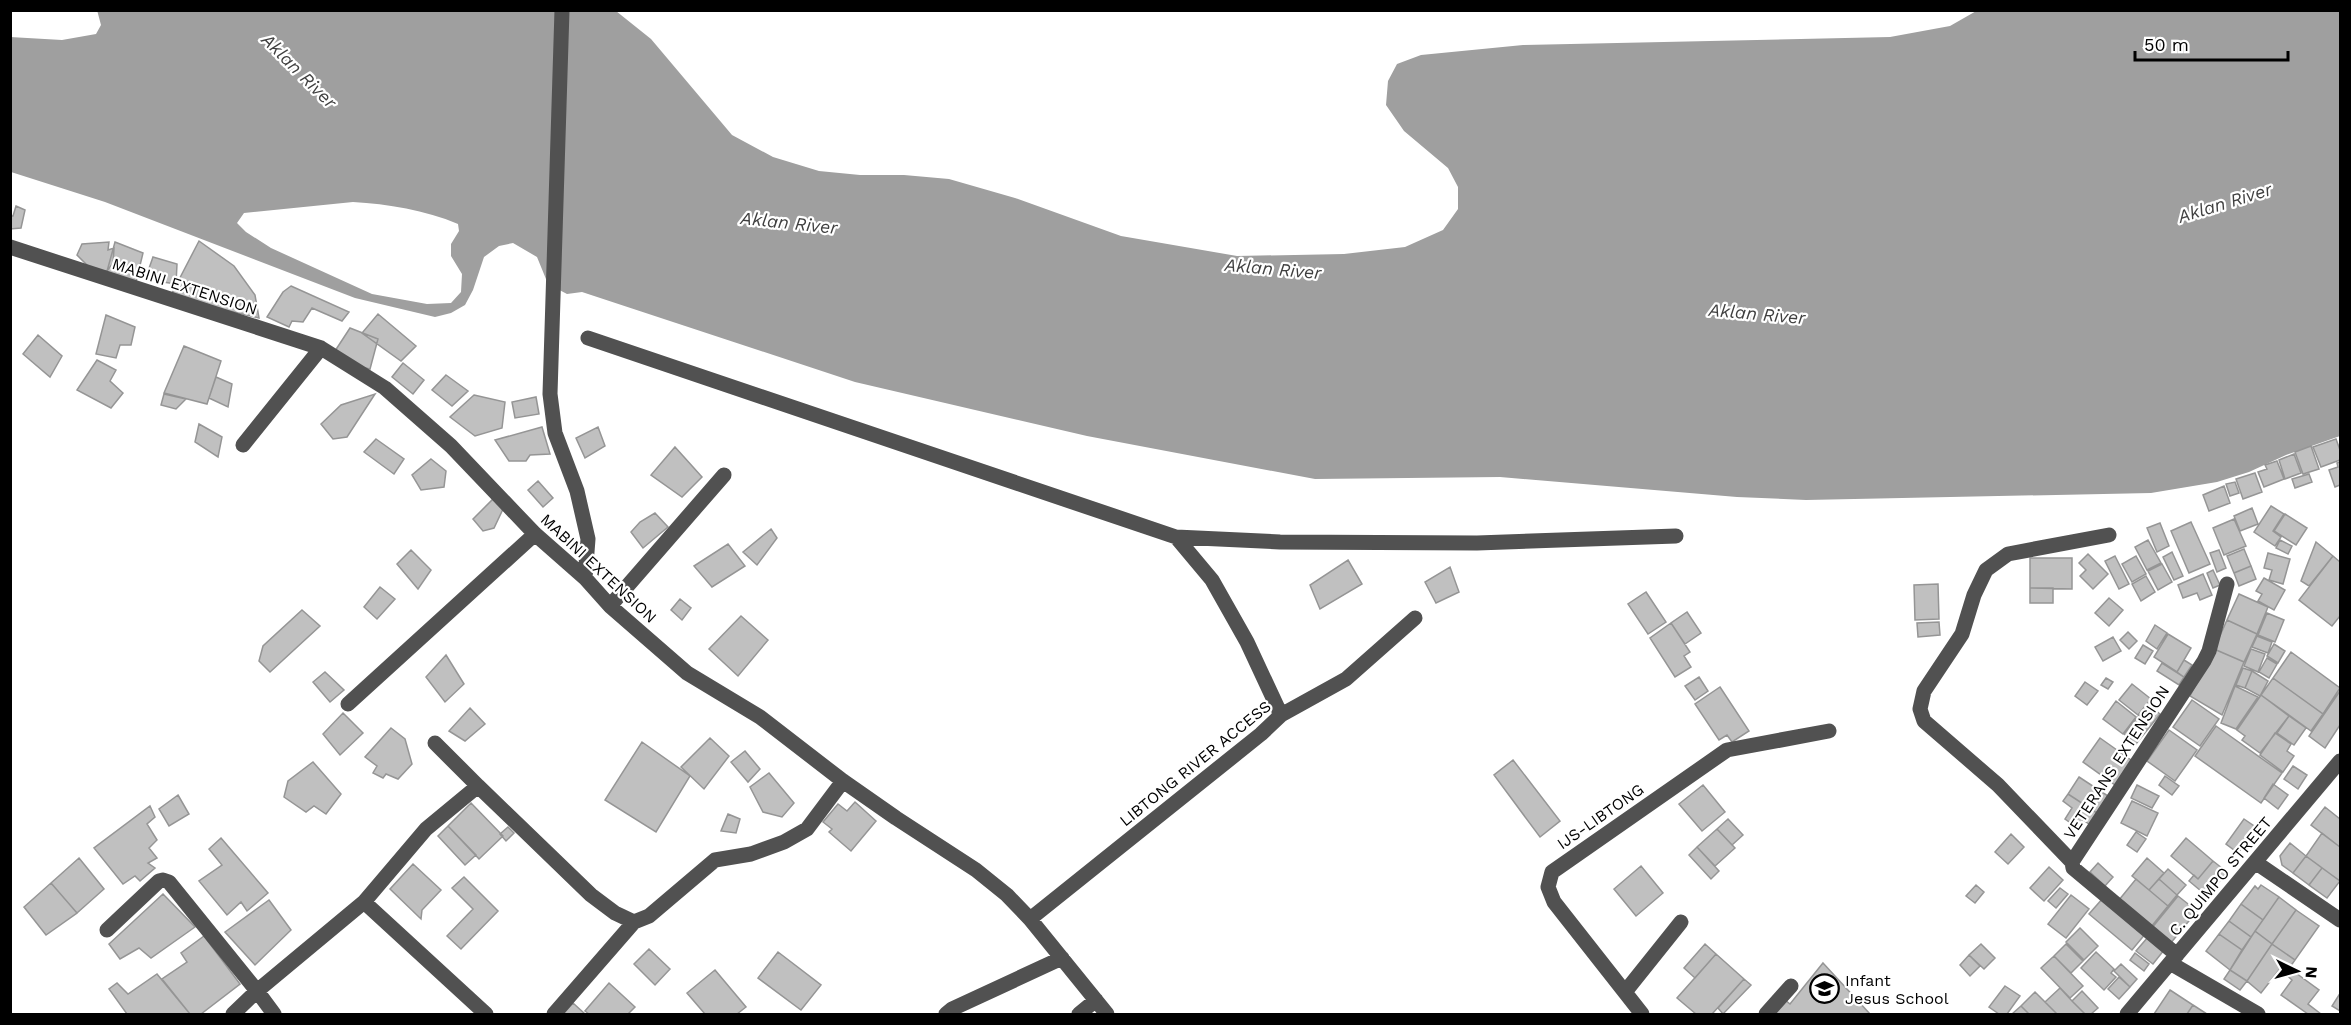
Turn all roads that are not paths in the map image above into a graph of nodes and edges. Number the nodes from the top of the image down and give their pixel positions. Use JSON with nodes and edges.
{"nodes":[{"id":1,"x":562,"y":10,"type":"edge"},
{"id":2,"x":10,"y":247,"type":"edge"},
{"id":3,"x":588,"y":338,"type":"dead end"},
{"id":4,"x":321,"y":348,"type":"junction"},
{"id":5,"x":243,"y":445,"type":"dead end"},
{"id":6,"x":724,"y":475,"type":"dead end"},
{"id":7,"x":535,"y":534,"type":"junction"},
{"id":8,"x":2109,"y":535,"type":"dead end"},
{"id":9,"x":1676,"y":536,"type":"dead end"},
{"id":10,"x":1176,"y":537,"type":"junction"},
{"id":11,"x":585,"y":578,"type":"junction"},
{"id":12,"x":2227,"y":584,"type":"dead end"},
{"id":13,"x":610,"y":606,"type":"junction"},
{"id":14,"x":1415,"y":618,"type":"dead end"},
{"id":15,"x":348,"y":704,"type":"dead end"},
{"id":16,"x":1281,"y":716,"type":"junction"},
{"id":17,"x":1828,"y":731,"type":"dead end"},
{"id":18,"x":435,"y":743,"type":"dead end"},
{"id":19,"x":2340,"y":761,"type":"edge"},
{"id":20,"x":843,"y":781,"type":"junction"},
{"id":21,"x":478,"y":786,"type":"junction"},
{"id":22,"x":2072,"y":862,"type":"junction"},
{"id":23,"x":2255,"y":862,"type":"junction"},
{"id":24,"x":364,"y":902,"type":"junction"},
{"id":25,"x":1030,"y":918,"type":"junction"},
{"id":26,"x":2340,"y":920,"type":"edge"},
{"id":27,"x":633,"y":922,"type":"junction"},
{"id":28,"x":1681,"y":922,"type":"dead end"},
{"id":29,"x":107,"y":930,"type":"dead end"},
{"id":30,"x":1062,"y":958,"type":"junction"},
{"id":31,"x":2174,"y":959,"type":"junction"},
{"id":32,"x":1791,"y":986,"type":"dead end"},
{"id":33,"x":257,"y":991,"type":"junction"},
{"id":34,"x":1625,"y":992,"type":"junction"},
{"id":35,"x":1096,"y":999,"type":"junction"},
{"id":36,"x":233,"y":1014,"type":"edge"},
{"id":37,"x":274,"y":1014,"type":"edge"},
{"id":38,"x":486,"y":1014,"type":"edge"},
{"id":39,"x":554,"y":1014,"type":"edge"},
{"id":40,"x":946,"y":1014,"type":"edge"},
{"id":41,"x":1079,"y":1014,"type":"edge"},
{"id":42,"x":1107,"y":1014,"type":"edge"},
{"id":43,"x":1642,"y":1014,"type":"edge"},
{"id":44,"x":1766,"y":1014,"type":"edge"},
{"id":45,"x":2127,"y":1014,"type":"edge"},
{"id":46,"x":2258,"y":1014,"type":"edge"}],
"edges":[{"from":1,"to":11,"type":"street"},
{"from":2,"to":4,"type":"street","name":"MABINI EXTENSION"},
{"from":3,"to":10,"type":"street"},
{"from":4,"to":5,"type":"street"},
{"from":4,"to":7,"type":"street","name":"MABINI EXTENSION"},
{"from":6,"to":13,"type":"street"},
{"from":7,"to":11,"type":"street","name":"MABINI EXTENSION"},
{"from":7,"to":15,"type":"street"},
{"from":8,"to":22,"type":"street"},
{"from":9,"to":10,"type":"street"},
{"from":10,"to":16,"type":"street"},
{"from":11,"to":13,"type":"street","name":"MABINI EXTENSION"},
{"from":12,"to":22,"type":"street","name":"VETERANS EXTENSION"},
{"from":13,"to":20,"type":"street","name":"MABINI EXTENSION"},
{"from":14,"to":16,"type":"street","name":"LIBTONG RIVER ACCESS"},
{"from":16,"to":25,"type":"street","name":"LIBTONG RIVER ACCESS"},
{"from":17,"to":34,"type":"street","name":"IJS-LIBTONG"},
{"from":18,"to":21,"type":"street"},
{"from":19,"to":23,"type":"street","name":"C. QUIMPO STREET"},
{"from":20,"to":25,"type":"street","name":"MABINI EXTENSION"},
{"from":20,"to":27,"type":"street"},
{"from":21,"to":24,"type":"street"},
{"from":21,"to":27,"type":"street"},
{"from":22,"to":31,"type":"street","name":"VETERANS EXTENSION"},
{"from":23,"to":26,"type":"street"},
{"from":23,"to":31,"type":"street","name":"C. QUIMPO STREET"},
{"from":24,"to":33,"type":"street"},
{"from":24,"to":38,"type":"street"},
{"from":25,"to":30,"type":"street","name":"MABINI EXTENSION"},
{"from":27,"to":39,"type":"street"},
{"from":28,"to":34,"type":"street"},
{"from":29,"to":33,"type":"street"},
{"from":30,"to":35,"type":"street","name":"MABINI EXTENSION"},
{"from":30,"to":40,"type":"street"},
{"from":31,"to":45,"type":"street","name":"C. QUIMPO STREET"},
{"from":31,"to":46,"type":"street","name":"VETERANS EXTENSION"},
{"from":32,"to":44,"type":"street"},
{"from":33,"to":36,"type":"street"},
{"from":33,"to":37,"type":"street"},
{"from":34,"to":43,"type":"street","name":"IJS-LIBTONG"},
{"from":35,"to":41,"type":"street"},
{"from":35,"to":42,"type":"street","name":"MABINI EXTENSION"}]}
